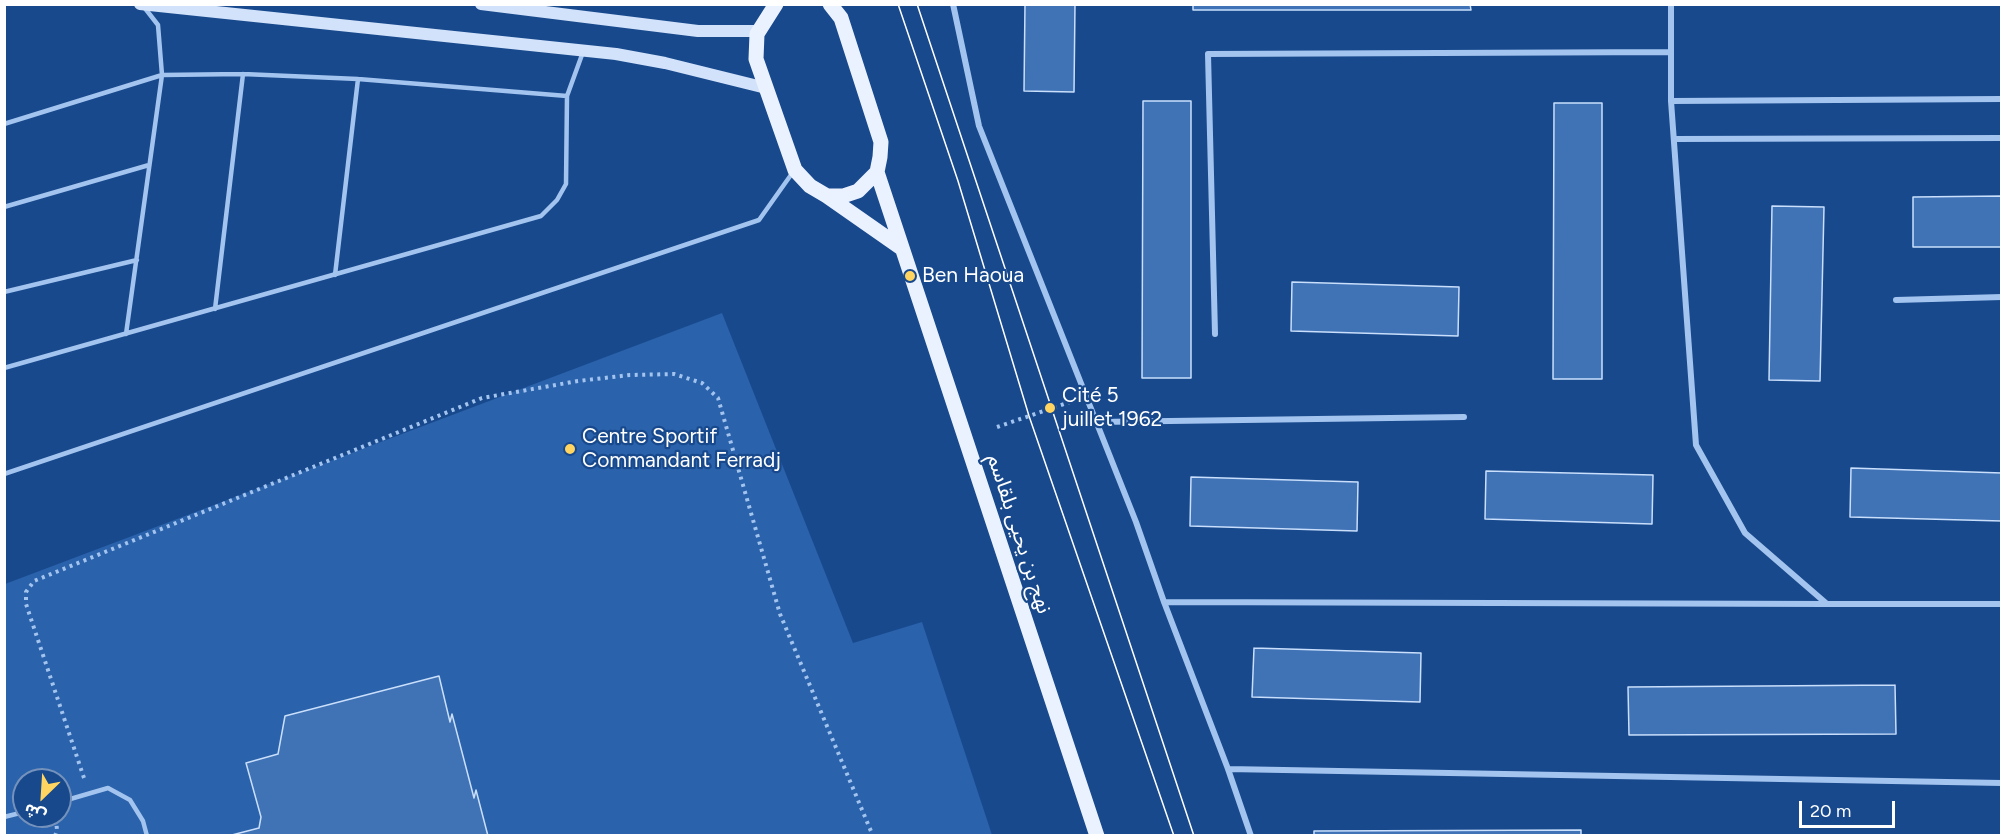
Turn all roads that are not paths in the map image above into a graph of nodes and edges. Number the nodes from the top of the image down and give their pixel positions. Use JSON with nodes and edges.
{"nodes":[{"id":1,"x":481,"y":4,"type":"edge"},
{"id":2,"x":776,"y":4,"type":"edge"},
{"id":3,"x":830,"y":4,"type":"edge"},
{"id":4,"x":953,"y":4,"type":"edge"},
{"id":5,"x":1671,"y":4,"type":"edge"},
{"id":6,"x":141,"y":5,"type":"edge"},
{"id":7,"x":759,"y":31,"type":"junction"},
{"id":8,"x":583,"y":51,"type":"junction"},
{"id":9,"x":1671,"y":52,"type":"junction"},
{"id":10,"x":243,"y":74,"type":"junction"},
{"id":11,"x":162,"y":75,"type":"junction"},
{"id":12,"x":358,"y":79,"type":"junction"},
{"id":13,"x":766,"y":88,"type":"junction"},
{"id":14,"x":567,"y":96,"type":"junction"},
{"id":15,"x":2001,"y":99,"type":"edge"},
{"id":16,"x":1671,"y":101,"type":"junction"},
{"id":17,"x":4,"y":124,"type":"edge"},
{"id":18,"x":2001,"y":138,"type":"edge"},
{"id":19,"x":1674,"y":139,"type":"junction"},
{"id":20,"x":149,"y":165,"type":"junction"},
{"id":21,"x":795,"y":170,"type":"junction"},
{"id":22,"x":877,"y":172,"type":"junction"},
{"id":23,"x":827,"y":196,"type":"junction"},
{"id":24,"x":4,"y":207,"type":"edge"},
{"id":25,"x":900,"y":247,"type":"junction"},
{"id":26,"x":137,"y":260,"type":"junction"},
{"id":27,"x":335,"y":275,"type":"junction"},
{"id":28,"x":4,"y":292,"type":"edge"},
{"id":29,"x":2001,"y":297,"type":"edge"},
{"id":30,"x":1896,"y":300,"type":"dead end"},
{"id":31,"x":215,"y":309,"type":"junction"},
{"id":32,"x":126,"y":334,"type":"junction"},
{"id":33,"x":1215,"y":334,"type":"dead end"},
{"id":34,"x":4,"y":368,"type":"edge"},
{"id":35,"x":1464,"y":417,"type":"dead end"},
{"id":36,"x":1096,"y":422,"type":"junction"},
{"id":37,"x":4,"y":474,"type":"edge"},
{"id":38,"x":1164,"y":602,"type":"junction"},
{"id":39,"x":1827,"y":604,"type":"junction"},
{"id":40,"x":2001,"y":604,"type":"edge"},
{"id":41,"x":1228,"y":769,"type":"junction"},
{"id":42,"x":2001,"y":783,"type":"edge"},
{"id":43,"x":72,"y":799,"type":"edge"},
{"id":44,"x":147,"y":836,"type":"edge"},
{"id":45,"x":1097,"y":836,"type":"edge"},
{"id":46,"x":1251,"y":836,"type":"edge"}],
"edges":[{"from":1,"to":7,"type":"main road"},
{"from":2,"to":7,"type":"main road"},
{"from":3,"to":22,"type":"main road"},
{"from":4,"to":36,"type":"street"},
{"from":5,"to":9,"type":"street"},
{"from":6,"to":8,"type":"main road"},
{"from":6,"to":11,"type":"lane"},
{"from":7,"to":13,"type":"main road"},
{"from":8,"to":13,"type":"main road"},
{"from":8,"to":14,"type":"lane"},
{"from":9,"to":16,"type":"street"},
{"from":9,"to":33,"type":"street"},
{"from":10,"to":11,"type":"lane"},
{"from":10,"to":12,"type":"lane"},
{"from":10,"to":31,"type":"lane"},
{"from":11,"to":17,"type":"lane"},
{"from":11,"to":20,"type":"lane"},
{"from":12,"to":14,"type":"lane"},
{"from":12,"to":27,"type":"lane"},
{"from":13,"to":21,"type":"main road"},
{"from":14,"to":27,"type":"lane"},
{"from":15,"to":16,"type":"street"},
{"from":16,"to":19,"type":"street"},
{"from":18,"to":19,"type":"street"},
{"from":19,"to":39,"type":"street"},
{"from":20,"to":24,"type":"lane"},
{"from":20,"to":26,"type":"lane"},
{"from":21,"to":23,"type":"main road"},
{"from":21,"to":37,"type":"lane"},
{"from":22,"to":23,"type":"main road"},
{"from":22,"to":25,"type":"main road","name":"نهج بن يحيى بلقاسم"},
{"from":23,"to":25,"type":"main road"},
{"from":25,"to":45,"type":"main road","name":"نهج بن يحيى بلقاسم"},
{"from":26,"to":28,"type":"lane"},
{"from":26,"to":32,"type":"lane"},
{"from":27,"to":31,"type":"lane"},
{"from":29,"to":30,"type":"street"},
{"from":31,"to":32,"type":"lane"},
{"from":32,"to":34,"type":"lane"},
{"from":35,"to":36,"type":"street"},
{"from":36,"to":38,"type":"street"},
{"from":38,"to":39,"type":"street"},
{"from":38,"to":41,"type":"street"},
{"from":39,"to":40,"type":"street"},
{"from":41,"to":42,"type":"street"},
{"from":41,"to":46,"type":"street"},
{"from":43,"to":44,"type":"lane"}]}
